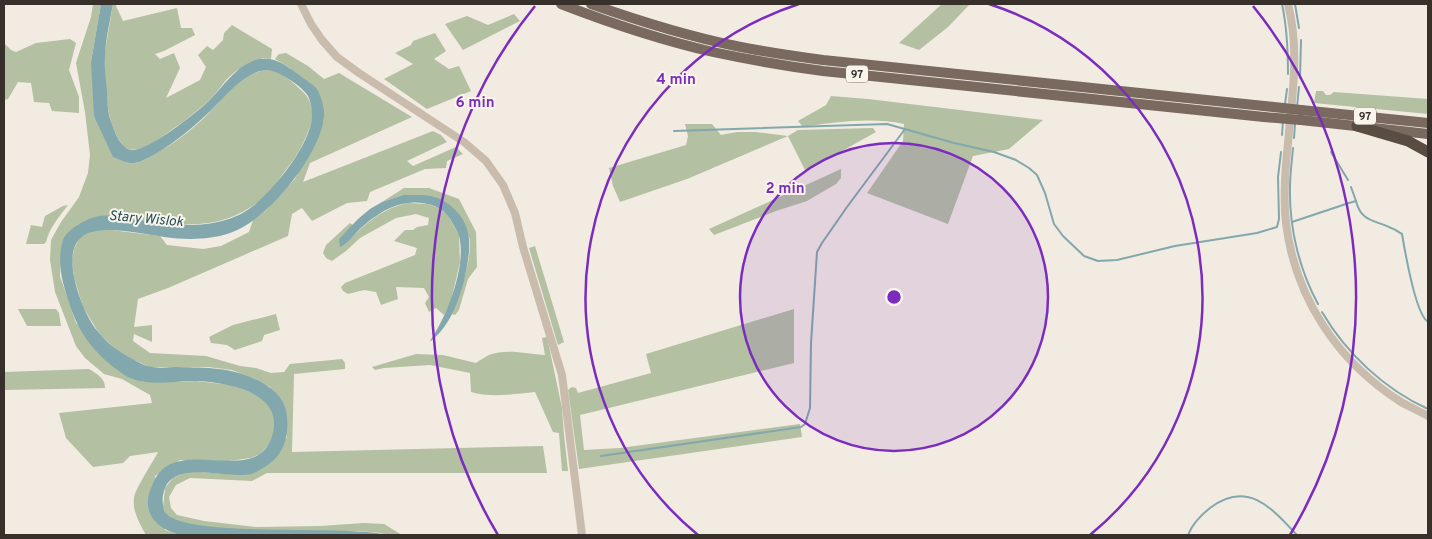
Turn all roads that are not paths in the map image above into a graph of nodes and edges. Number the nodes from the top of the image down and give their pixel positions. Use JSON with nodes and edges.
{"nodes":[{"id":1,"x":301,"y":4,"type":"edge"},
{"id":2,"x":560,"y":4,"type":"edge"},
{"id":3,"x":591,"y":4,"type":"edge"},
{"id":4,"x":1288,"y":4,"type":"edge"},
{"id":5,"x":1264,"y":111,"type":"junction"},
{"id":6,"x":1301,"y":115,"type":"junction"},
{"id":7,"x":1428,"y":123,"type":"edge"},
{"id":8,"x":1357,"y":126,"type":"junction"},
{"id":9,"x":1428,"y":134,"type":"edge"},
{"id":10,"x":1428,"y":152,"type":"edge"},
{"id":11,"x":1428,"y":416,"type":"edge"},
{"id":12,"x":582,"y":535,"type":"edge"}],
"edges":[{"from":1,"to":12,"type":"street"},
{"from":2,"to":5,"type":"main road","number":"97"},
{"from":3,"to":5,"type":"main road","number":"97"},
{"from":4,"to":11,"type":"street"},
{"from":5,"to":6,"type":"main road","number":"97","bridge":true},
{"from":6,"to":7,"type":"main road","number":"97"},
{"from":6,"to":8,"type":"main road","number":"97"},
{"from":8,"to":9,"type":"main road","number":"97"},
{"from":8,"to":10,"type":"highway"}]}
